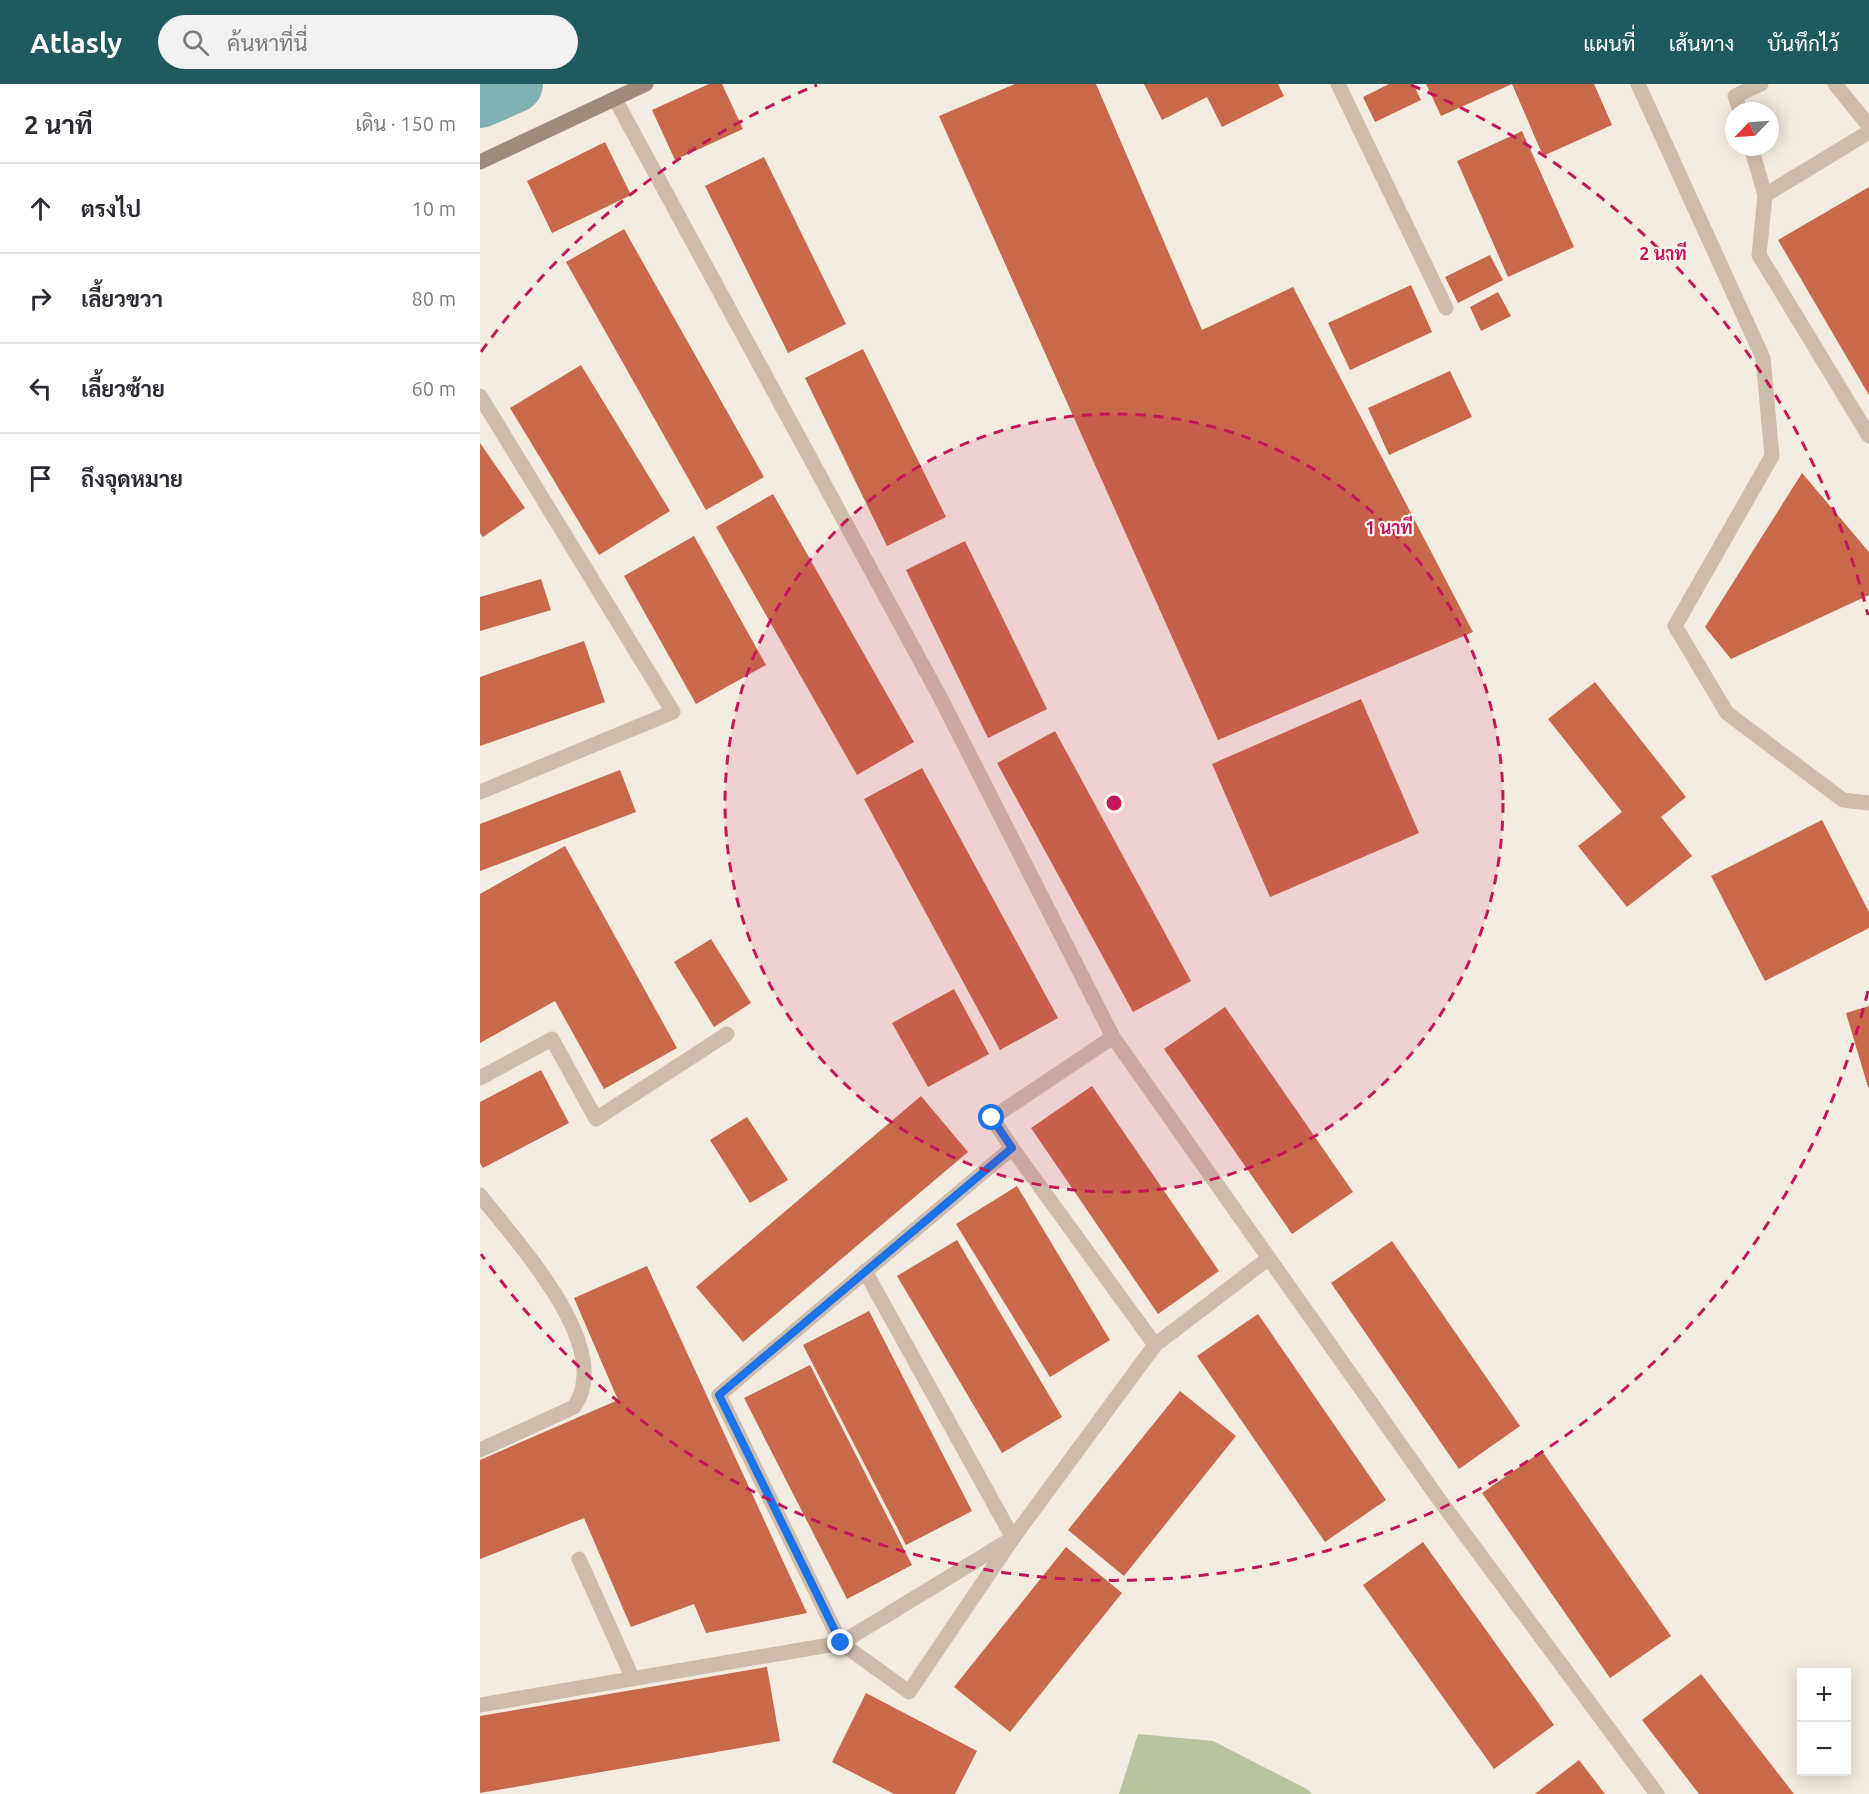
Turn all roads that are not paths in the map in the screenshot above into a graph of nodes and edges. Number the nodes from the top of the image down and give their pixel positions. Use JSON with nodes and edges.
{"nodes":[{"id":1,"x":646,"y":84,"type":"edge"},
{"id":2,"x":1338,"y":84,"type":"edge"},
{"id":3,"x":1638,"y":84,"type":"edge"},
{"id":4,"x":1761,"y":84,"type":"edge"},
{"id":5,"x":1835,"y":84,"type":"edge"},
{"id":6,"x":615,"y":99,"type":"junction"},
{"id":7,"x":1737,"y":102,"type":"edge"},
{"id":8,"x":1869,"y":126,"type":"edge"},
{"id":9,"x":1869,"y":132,"type":"edge"},
{"id":10,"x":1754,"y":156,"type":"edge"},
{"id":11,"x":480,"y":162,"type":"edge"},
{"id":12,"x":1766,"y":195,"type":"junction"},
{"id":13,"x":1446,"y":308,"type":"dead end"},
{"id":14,"x":480,"y":396,"type":"edge"},
{"id":15,"x":1869,"y":436,"type":"edge"},
{"id":16,"x":480,"y":792,"type":"edge"},
{"id":17,"x":1869,"y":803,"type":"edge"},
{"id":18,"x":727,"y":1034,"type":"dead end"},
{"id":19,"x":1113,"y":1037,"type":"junction"},
{"id":20,"x":480,"y":1078,"type":"edge"},
{"id":21,"x":1012,"y":1148,"type":"junction"},
{"id":22,"x":480,"y":1195,"type":"edge"},
{"id":23,"x":1269,"y":1258,"type":"junction"},
{"id":24,"x":865,"y":1271,"type":"junction"},
{"id":25,"x":1155,"y":1345,"type":"junction"},
{"id":26,"x":480,"y":1450,"type":"edge"},
{"id":27,"x":1013,"y":1538,"type":"junction"},
{"id":28,"x":579,"y":1559,"type":"dead end"},
{"id":29,"x":841,"y":1643,"type":"junction"},
{"id":30,"x":633,"y":1679,"type":"junction"},
{"id":31,"x":480,"y":1705,"type":"edge"},
{"id":32,"x":1657,"y":1794,"type":"edge"}],
"edges":[{"from":1,"to":6,"type":"street"},
{"from":2,"to":13,"type":"street"},
{"from":3,"to":17,"type":"street"},
{"from":4,"to":7,"type":"street"},
{"from":5,"to":8,"type":"street"},
{"from":6,"to":11,"type":"street"},
{"from":6,"to":19,"type":"street"},
{"from":9,"to":12,"type":"street"},
{"from":10,"to":12,"type":"street"},
{"from":12,"to":15,"type":"street"},
{"from":14,"to":16,"type":"street"},
{"from":18,"to":20,"type":"street"},
{"from":19,"to":21,"type":"street"},
{"from":19,"to":23,"type":"street"},
{"from":21,"to":24,"type":"street"},
{"from":21,"to":25,"type":"street"},
{"from":22,"to":26,"type":"street"},
{"from":23,"to":25,"type":"street"},
{"from":23,"to":32,"type":"street"},
{"from":24,"to":27,"type":"street"},
{"from":24,"to":29,"type":"street"},
{"from":25,"to":27,"type":"street"},
{"from":27,"to":29,"type":"street"},
{"from":27,"to":29,"type":"street"},
{"from":28,"to":30,"type":"street"},
{"from":29,"to":30,"type":"street"},
{"from":30,"to":31,"type":"street"}]}
